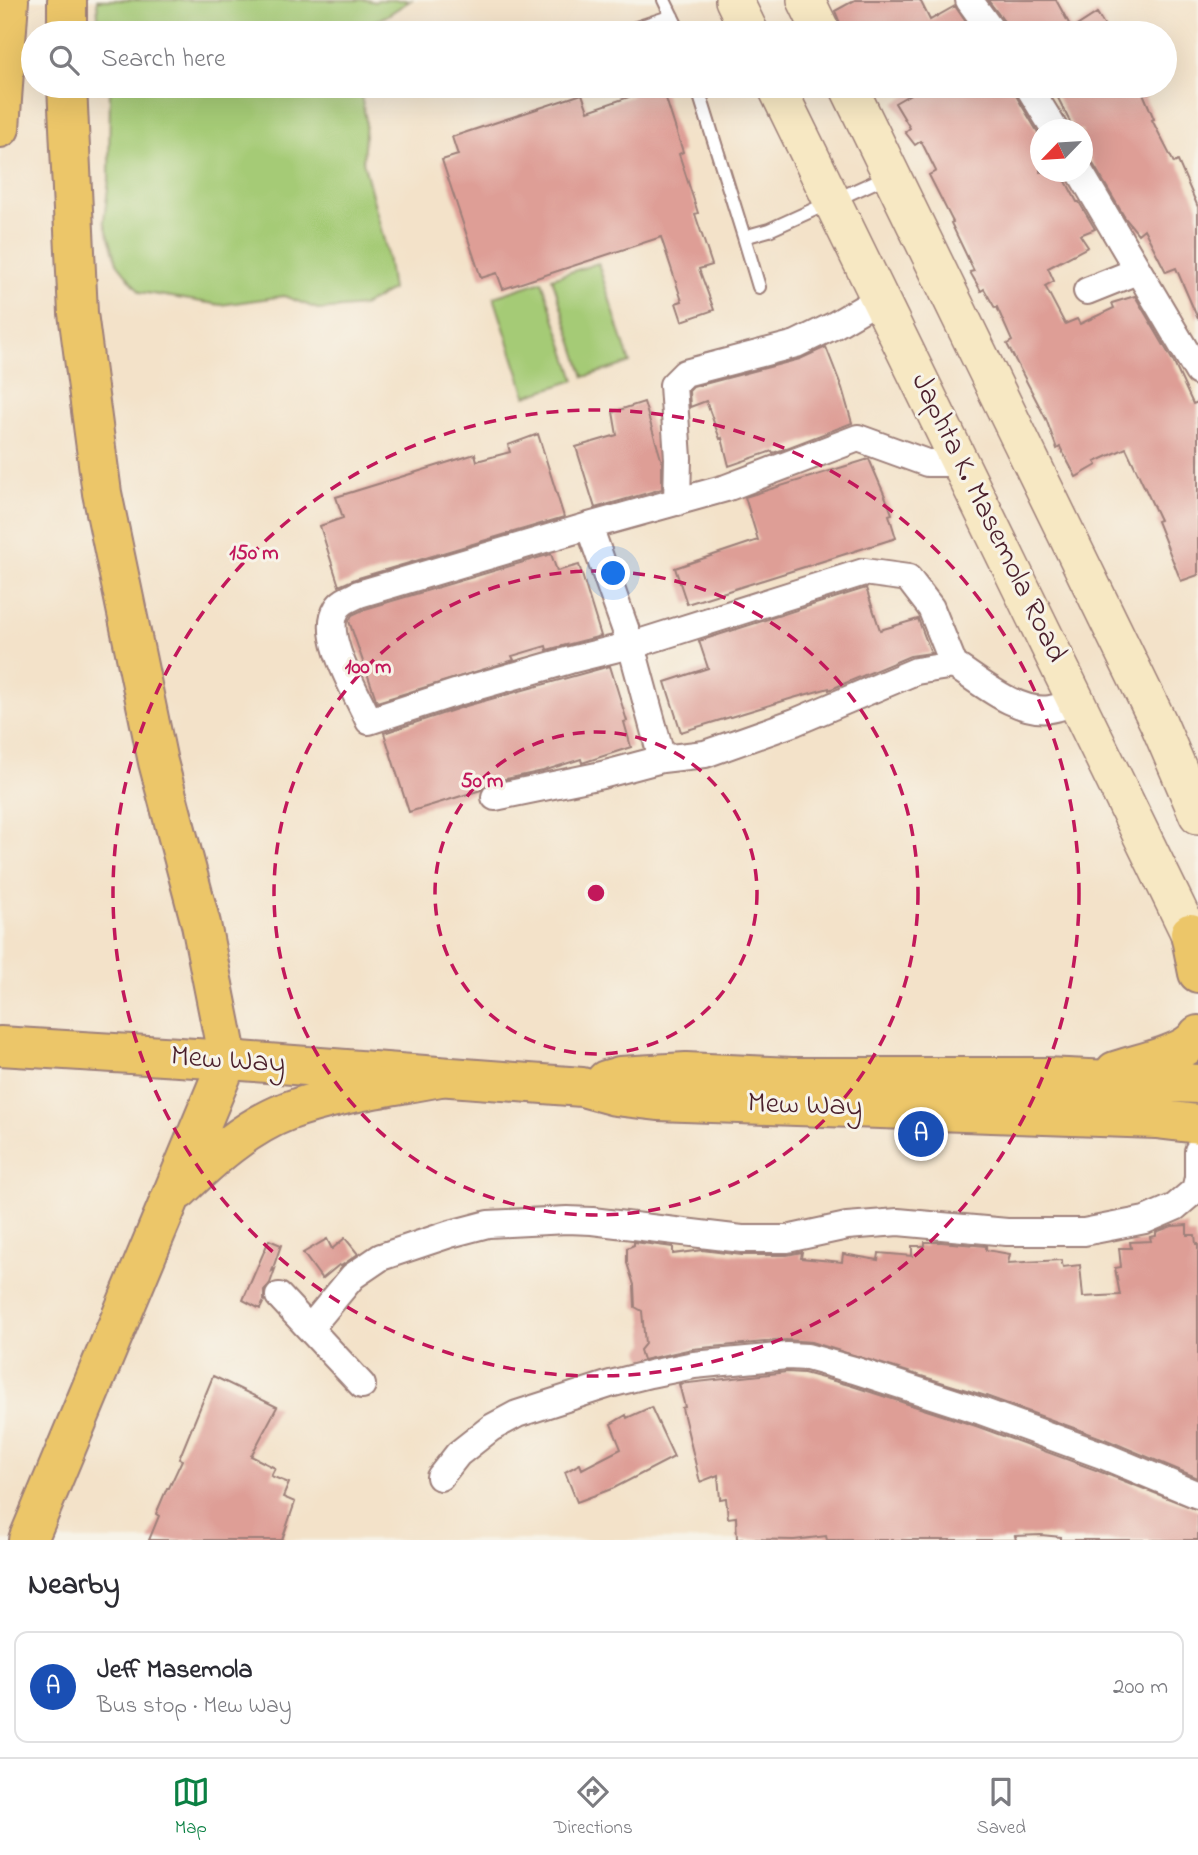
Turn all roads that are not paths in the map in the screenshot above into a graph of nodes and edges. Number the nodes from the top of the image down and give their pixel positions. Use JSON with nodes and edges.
{"nodes":[{"id":1,"x":9,"y":0,"type":"edge"},
{"id":2,"x":67,"y":0,"type":"edge"},
{"id":3,"x":664,"y":0,"type":"edge"},
{"id":4,"x":734,"y":0,"type":"edge"},
{"id":5,"x":806,"y":0,"type":"edge"},
{"id":6,"x":969,"y":0,"type":"edge"},
{"id":7,"x":672,"y":16,"type":"junction"},
{"id":8,"x":67,"y":21,"type":"edge"},
{"id":9,"x":657,"y":21,"type":"edge"},
{"id":10,"x":674,"y":21,"type":"edge"},
{"id":11,"x":744,"y":21,"type":"edge"},
{"id":12,"x":816,"y":21,"type":"edge"},
{"id":13,"x":984,"y":21,"type":"edge"},
{"id":14,"x":67,"y":98,"type":"edge"},
{"id":15,"x":701,"y":98,"type":"edge"},
{"id":16,"x":782,"y":98,"type":"edge"},
{"id":17,"x":854,"y":98,"type":"edge"},
{"id":18,"x":1035,"y":98,"type":"edge"},
{"id":19,"x":1048,"y":119,"type":"edge"},
{"id":20,"x":0,"y":128,"type":"edge"},
{"id":21,"x":891,"y":174,"type":"junction"},
{"id":22,"x":1086,"y":182,"type":"edge"},
{"id":23,"x":831,"y":200,"type":"junction"},
{"id":24,"x":744,"y":237,"type":"junction"},
{"id":25,"x":1137,"y":271,"type":"junction"},
{"id":26,"x":759,"y":287,"type":"dead end"},
{"id":27,"x":1087,"y":291,"type":"dead end"},
{"id":28,"x":881,"y":298,"type":"junction"},
{"id":29,"x":1198,"y":372,"type":"edge"},
{"id":30,"x":960,"y":463,"type":"junction"},
{"id":31,"x":677,"y":502,"type":"junction"},
{"id":32,"x":589,"y":526,"type":"junction"},
{"id":33,"x":631,"y":645,"type":"junction"},
{"id":34,"x":954,"y":665,"type":"junction"},
{"id":35,"x":1077,"y":702,"type":"junction"},
{"id":36,"x":662,"y":759,"type":"junction"},
{"id":37,"x":495,"y":797,"type":"dead end"},
{"id":38,"x":1198,"y":815,"type":"edge"},
{"id":39,"x":1194,"y":942,"type":"edge"},
{"id":40,"x":1198,"y":973,"type":"edge"},
{"id":41,"x":1198,"y":1035,"type":"edge"},
{"id":42,"x":10,"y":1047,"type":"edge"},
{"id":43,"x":228,"y":1060,"type":"junction"},
{"id":44,"x":440,"y":1077,"type":"junction"},
{"id":45,"x":1093,"y":1080,"type":"junction"},
{"id":46,"x":1198,"y":1084,"type":"edge"},
{"id":47,"x":582,"y":1087,"type":"junction"},
{"id":48,"x":1198,"y":1124,"type":"edge"},
{"id":49,"x":1198,"y":1151,"type":"edge"},
{"id":50,"x":170,"y":1199,"type":"junction"},
{"id":51,"x":279,"y":1296,"type":"dead end"},
{"id":52,"x":310,"y":1328,"type":"junction"},
{"id":53,"x":362,"y":1385,"type":"dead end"},
{"id":54,"x":440,"y":1477,"type":"dead end"},
{"id":55,"x":1198,"y":1495,"type":"edge"},
{"id":56,"x":28,"y":1540,"type":"edge"}],
"edges":[{"from":1,"to":20,"type":"main road"},
{"from":2,"to":8,"type":"main road"},
{"from":3,"to":7,"type":"lane"},
{"from":4,"to":11,"type":"main road"},
{"from":5,"to":12,"type":"main road"},
{"from":6,"to":13,"type":"street"},
{"from":7,"to":9,"type":"lane"},
{"from":7,"to":10,"type":"lane"},
{"from":14,"to":43,"type":"main road"},
{"from":15,"to":24,"type":"lane"},
{"from":16,"to":23,"type":"main road","name":"Japhta K. Masemola Road"},
{"from":17,"to":21,"type":"main road"},
{"from":18,"to":19,"type":"street"},
{"from":21,"to":23,"type":"lane"},
{"from":21,"to":38,"type":"main road"},
{"from":22,"to":25,"type":"street"},
{"from":23,"to":24,"type":"lane"},
{"from":23,"to":28,"type":"main road","name":"Japhta K. Masemola Road"},
{"from":24,"to":26,"type":"lane"},
{"from":25,"to":27,"type":"street"},
{"from":25,"to":29,"type":"street"},
{"from":28,"to":30,"type":"main road","name":"Japhta K. Masemola Road"},
{"from":28,"to":31,"type":"street"},
{"from":30,"to":31,"type":"street"},
{"from":30,"to":35,"type":"main road","name":"Japhta K. Masemola Road"},
{"from":31,"to":32,"type":"street"},
{"from":32,"to":33,"type":"street"},
{"from":32,"to":33,"type":"street"},
{"from":33,"to":34,"type":"street"},
{"from":33,"to":36,"type":"street"},
{"from":34,"to":35,"type":"street"},
{"from":34,"to":36,"type":"street"},
{"from":35,"to":39,"type":"main road","name":"Japhta K. Masemola Road"},
{"from":36,"to":37,"type":"street"},
{"from":39,"to":40,"type":"main road"},
{"from":41,"to":45,"type":"main road"},
{"from":42,"to":43,"type":"main road","name":"Mew Way"},
{"from":43,"to":44,"type":"main road","name":"Mew Way"},
{"from":43,"to":50,"type":"main road"},
{"from":44,"to":47,"type":"main road","name":"Mew Way"},
{"from":44,"to":50,"type":"main road"},
{"from":45,"to":46,"type":"main road","name":"Mew Way"},
{"from":45,"to":47,"type":"main road","name":"Mew Way"},
{"from":47,"to":48,"type":"main road","name":"Mew Way"},
{"from":49,"to":52,"type":"street"},
{"from":50,"to":56,"type":"main road"},
{"from":51,"to":52,"type":"street"},
{"from":52,"to":53,"type":"street"},
{"from":54,"to":55,"type":"street"}]}
